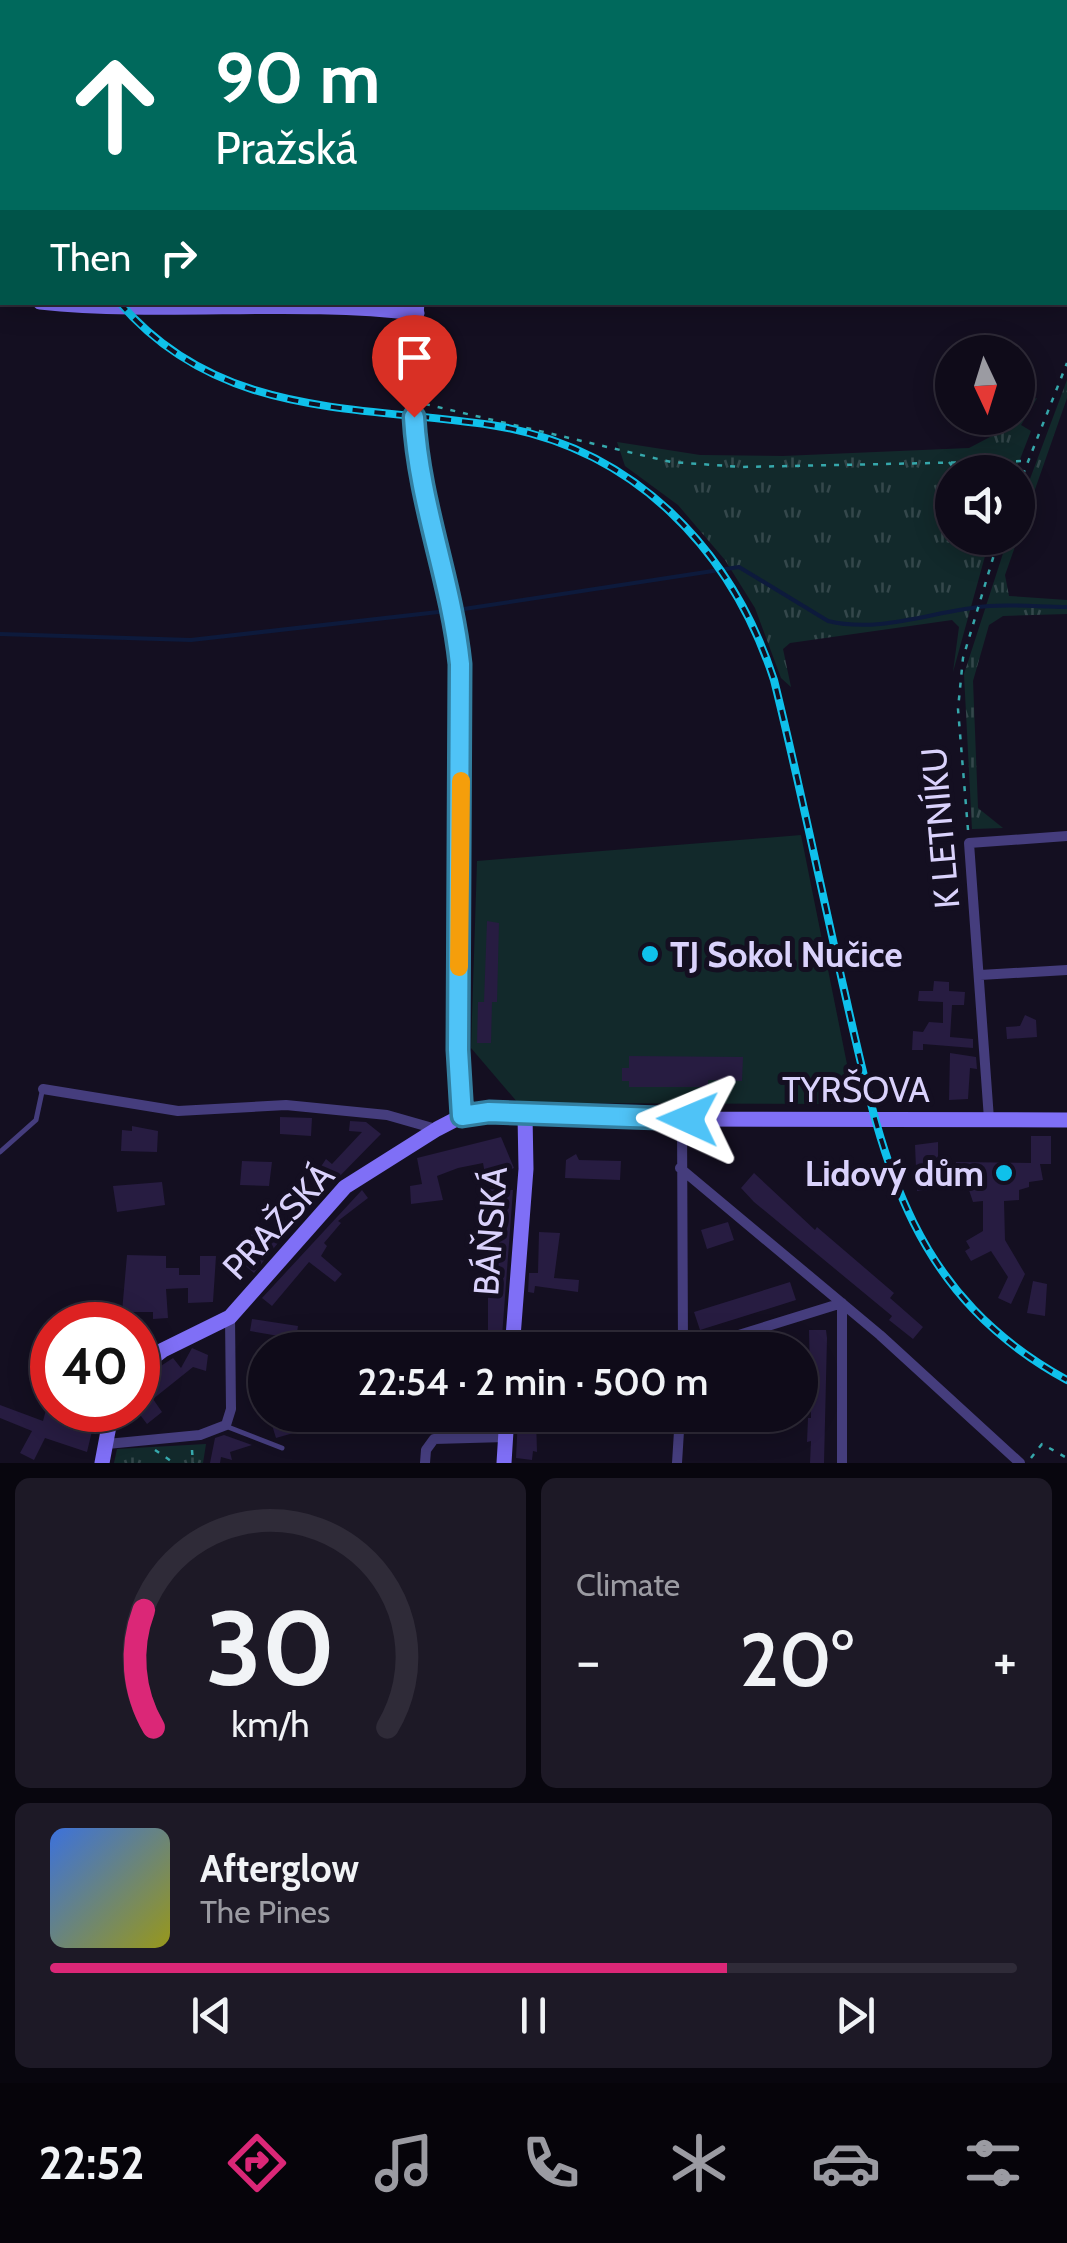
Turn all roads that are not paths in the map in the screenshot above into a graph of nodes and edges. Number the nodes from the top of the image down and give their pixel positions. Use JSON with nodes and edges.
{"nodes":[{"id":1,"x":72,"y":305,"type":"edge"},
{"id":2,"x":417,"y":308,"type":"edge"},
{"id":3,"x":1067,"y":836,"type":"edge"},
{"id":4,"x":1067,"y":970,"type":"edge"},
{"id":5,"x":980,"y":975,"type":"junction"},
{"id":6,"x":43,"y":1089,"type":"joint"},
{"id":7,"x":524,"y":1115,"type":"junction"},
{"id":8,"x":462,"y":1116,"type":"junction"},
{"id":9,"x":682,"y":1119,"type":"junction"},
{"id":10,"x":989,"y":1119,"type":"junction"},
{"id":11,"x":1067,"y":1120,"type":"edge"},
{"id":12,"x":437,"y":1129,"type":"junction"},
{"id":13,"x":0,"y":1152,"type":"edge"},
{"id":14,"x":680,"y":1168,"type":"junction"},
{"id":15,"x":842,"y":1303,"type":"junction"},
{"id":16,"x":230,"y":1317,"type":"junction"},
{"id":17,"x":513,"y":1332,"type":"edge"},
{"id":18,"x":685,"y":1332,"type":"edge"},
{"id":19,"x":746,"y":1332,"type":"edge"},
{"id":20,"x":160,"y":1352,"type":"edge"},
{"id":21,"x":226,"y":1425,"type":"junction"},
{"id":22,"x":109,"y":1432,"type":"edge"},
{"id":23,"x":506,"y":1432,"type":"edge"},
{"id":24,"x":679,"y":1432,"type":"edge"},
{"id":25,"x":506,"y":1437,"type":"junction"},
{"id":26,"x":107,"y":1444,"type":"junction"},
{"id":27,"x":282,"y":1448,"type":"dead end"},
{"id":28,"x":1020,"y":1462,"type":"edge"},
{"id":29,"x":102,"y":1463,"type":"edge"},
{"id":30,"x":425,"y":1463,"type":"edge"},
{"id":31,"x":504,"y":1463,"type":"edge"},
{"id":32,"x":677,"y":1463,"type":"edge"},
{"id":33,"x":842,"y":1463,"type":"edge"}],
"edges":[{"from":1,"to":2,"type":"street"},
{"from":2,"to":8,"type":"street"},
{"from":3,"to":5,"type":"street","name":"K LETNÍKU"},
{"from":4,"to":5,"type":"street"},
{"from":5,"to":10,"type":"street","name":"K LETNÍKU"},
{"from":6,"to":12,"type":"street"},
{"from":6,"to":13,"type":"lane"},
{"from":7,"to":8,"type":"street","name":"PRAŽSKÁ"},
{"from":7,"to":9,"type":"street","name":"TYRŠOVA"},
{"from":7,"to":17,"type":"street","name":"BÁŇSKÁ"},
{"from":8,"to":12,"type":"street","name":"PRAŽSKÁ"},
{"from":9,"to":10,"type":"street","name":"TYRŠOVA"},
{"from":9,"to":14,"type":"street"},
{"from":10,"to":11,"type":"street","name":"TYRŠOVA"},
{"from":12,"to":16,"type":"street","name":"PRAŽSKÁ"},
{"from":14,"to":15,"type":"street"},
{"from":14,"to":18,"type":"street"},
{"from":15,"to":19,"type":"street"},
{"from":15,"to":28,"type":"street"},
{"from":15,"to":33,"type":"street"},
{"from":16,"to":20,"type":"street","name":"PRAŽSKÁ"},
{"from":16,"to":21,"type":"street"},
{"from":21,"to":26,"type":"street"},
{"from":21,"to":27,"type":"lane"},
{"from":22,"to":26,"type":"street"},
{"from":23,"to":25,"type":"street"},
{"from":24,"to":32,"type":"street"},
{"from":25,"to":30,"type":"street"},
{"from":25,"to":31,"type":"street"},
{"from":26,"to":29,"type":"street"}]}
